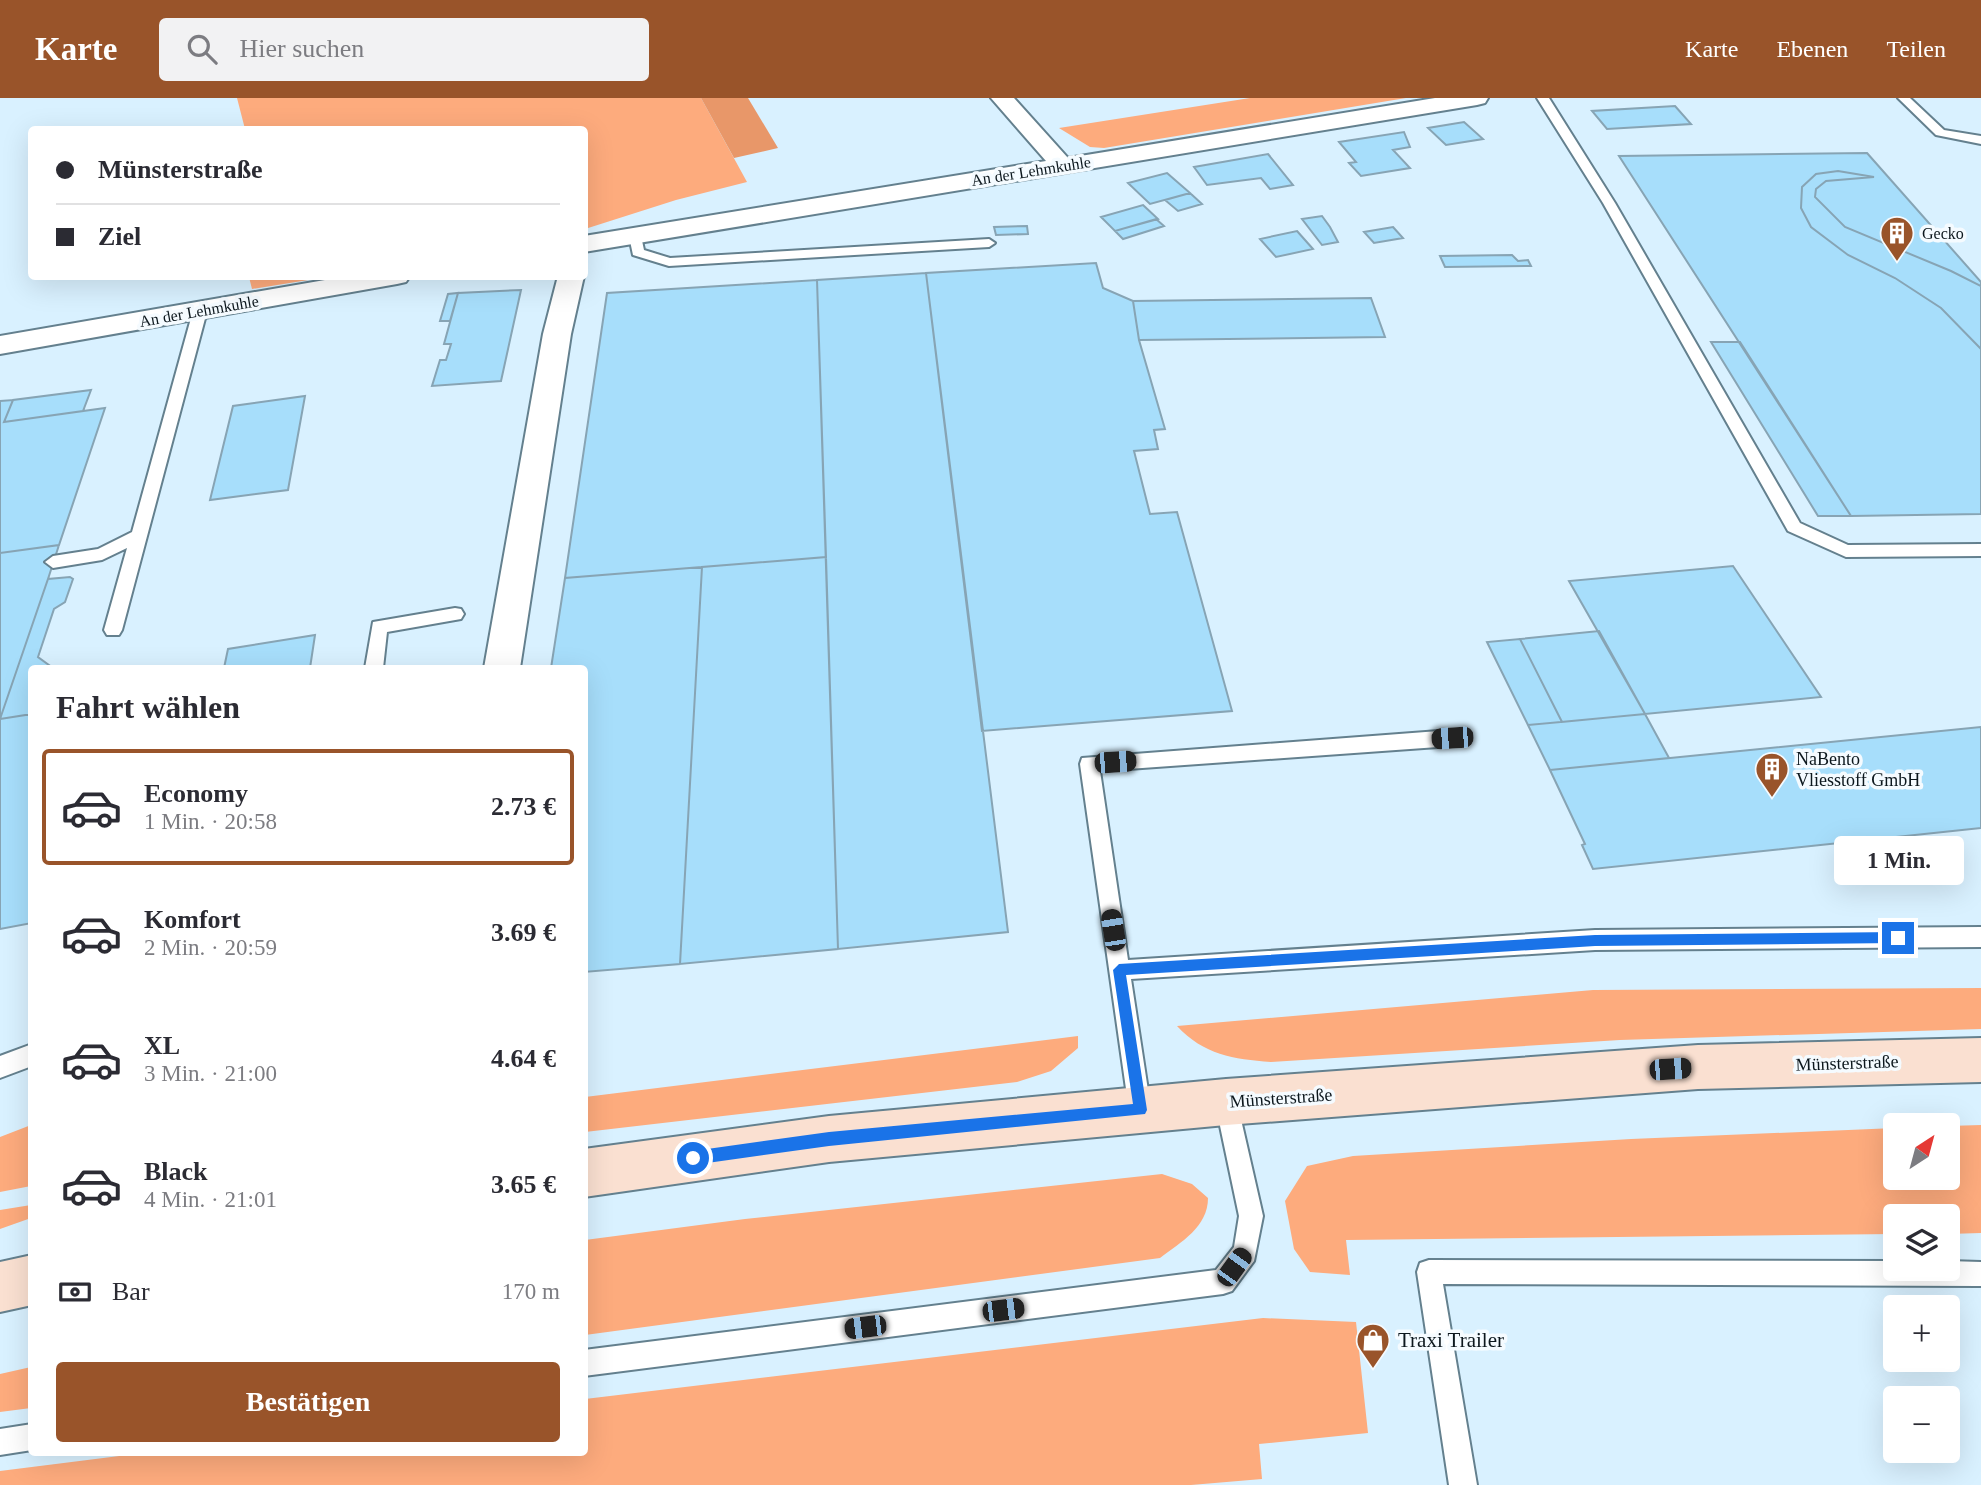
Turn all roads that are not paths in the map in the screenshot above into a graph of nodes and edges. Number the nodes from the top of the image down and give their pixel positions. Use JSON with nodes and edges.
{"nodes":[{"id":1,"x":1002,"y":98,"type":"edge"},
{"id":2,"x":1477,"y":98,"type":"edge"},
{"id":3,"x":1543,"y":98,"type":"edge"},
{"id":4,"x":1904,"y":98,"type":"edge"},
{"id":5,"x":1981,"y":140,"type":"edge"},
{"id":6,"x":1062,"y":165,"type":"junction"},
{"id":7,"x":635,"y":236,"type":"junction"},
{"id":8,"x":588,"y":243,"type":"edge"},
{"id":9,"x":989,"y":243,"type":"dead end"},
{"id":10,"x":374,"y":280,"type":"edge"},
{"id":11,"x":570,"y":280,"type":"edge"},
{"id":12,"x":200,"y":311,"type":"junction"},
{"id":13,"x":0,"y":345,"type":"edge"},
{"id":14,"x":139,"y":535,"type":"junction"},
{"id":15,"x":1981,"y":550,"type":"edge"},
{"id":16,"x":53,"y":562,"type":"dead end"},
{"id":17,"x":455,"y":614,"type":"dead end"},
{"id":18,"x":113,"y":630,"type":"dead end"},
{"id":19,"x":374,"y":665,"type":"edge"},
{"id":20,"x":502,"y":665,"type":"edge"},
{"id":21,"x":1452,"y":738,"type":"dead end"},
{"id":22,"x":1981,"y":937,"type":"edge"},
{"id":23,"x":1119,"y":970,"type":"junction"},
{"id":24,"x":28,"y":1056,"type":"edge"},
{"id":25,"x":1981,"y":1060,"type":"edge"},
{"id":26,"x":0,"y":1067,"type":"edge"},
{"id":27,"x":1226,"y":1102,"type":"junction"},
{"id":28,"x":1140,"y":1110,"type":"junction"},
{"id":29,"x":588,"y":1172,"type":"edge"},
{"id":30,"x":1981,"y":1273,"type":"edge"},
{"id":31,"x":28,"y":1281,"type":"edge"},
{"id":32,"x":0,"y":1287,"type":"edge"},
{"id":33,"x":588,"y":1362,"type":"edge"},
{"id":34,"x":28,"y":1438,"type":"edge"},
{"id":35,"x":0,"y":1441,"type":"edge"},
{"id":36,"x":1463,"y":1485,"type":"edge"}],
"edges":[{"from":1,"to":6,"type":"street"},
{"from":2,"to":6,"type":"street","name":"An der Lehmkuhle"},
{"from":3,"to":15,"type":"lane"},
{"from":4,"to":5,"type":"lane"},
{"from":6,"to":7,"type":"street","name":"An der Lehmkuhle"},
{"from":7,"to":8,"type":"street","name":"An der Lehmkuhle"},
{"from":7,"to":9,"type":"lane"},
{"from":10,"to":12,"type":"street","name":"An der Lehmkuhle"},
{"from":11,"to":20,"type":"street"},
{"from":12,"to":13,"type":"street","name":"An der Lehmkuhle"},
{"from":12,"to":14,"type":"lane"},
{"from":14,"to":16,"type":"lane"},
{"from":14,"to":18,"type":"lane"},
{"from":17,"to":19,"type":"lane"},
{"from":21,"to":23,"type":"lane"},
{"from":22,"to":23,"type":"lane"},
{"from":23,"to":28,"type":"lane"},
{"from":24,"to":26,"type":"lane"},
{"from":25,"to":27,"type":"main road","name":"Münsterstraße"},
{"from":27,"to":28,"type":"main road","name":"Münsterstraße"},
{"from":27,"to":33,"type":"lane"},
{"from":28,"to":29,"type":"main road","name":"Münsterstraße"},
{"from":30,"to":36,"type":"lane"},
{"from":31,"to":32,"type":"main road"},
{"from":34,"to":35,"type":"lane"}]}
